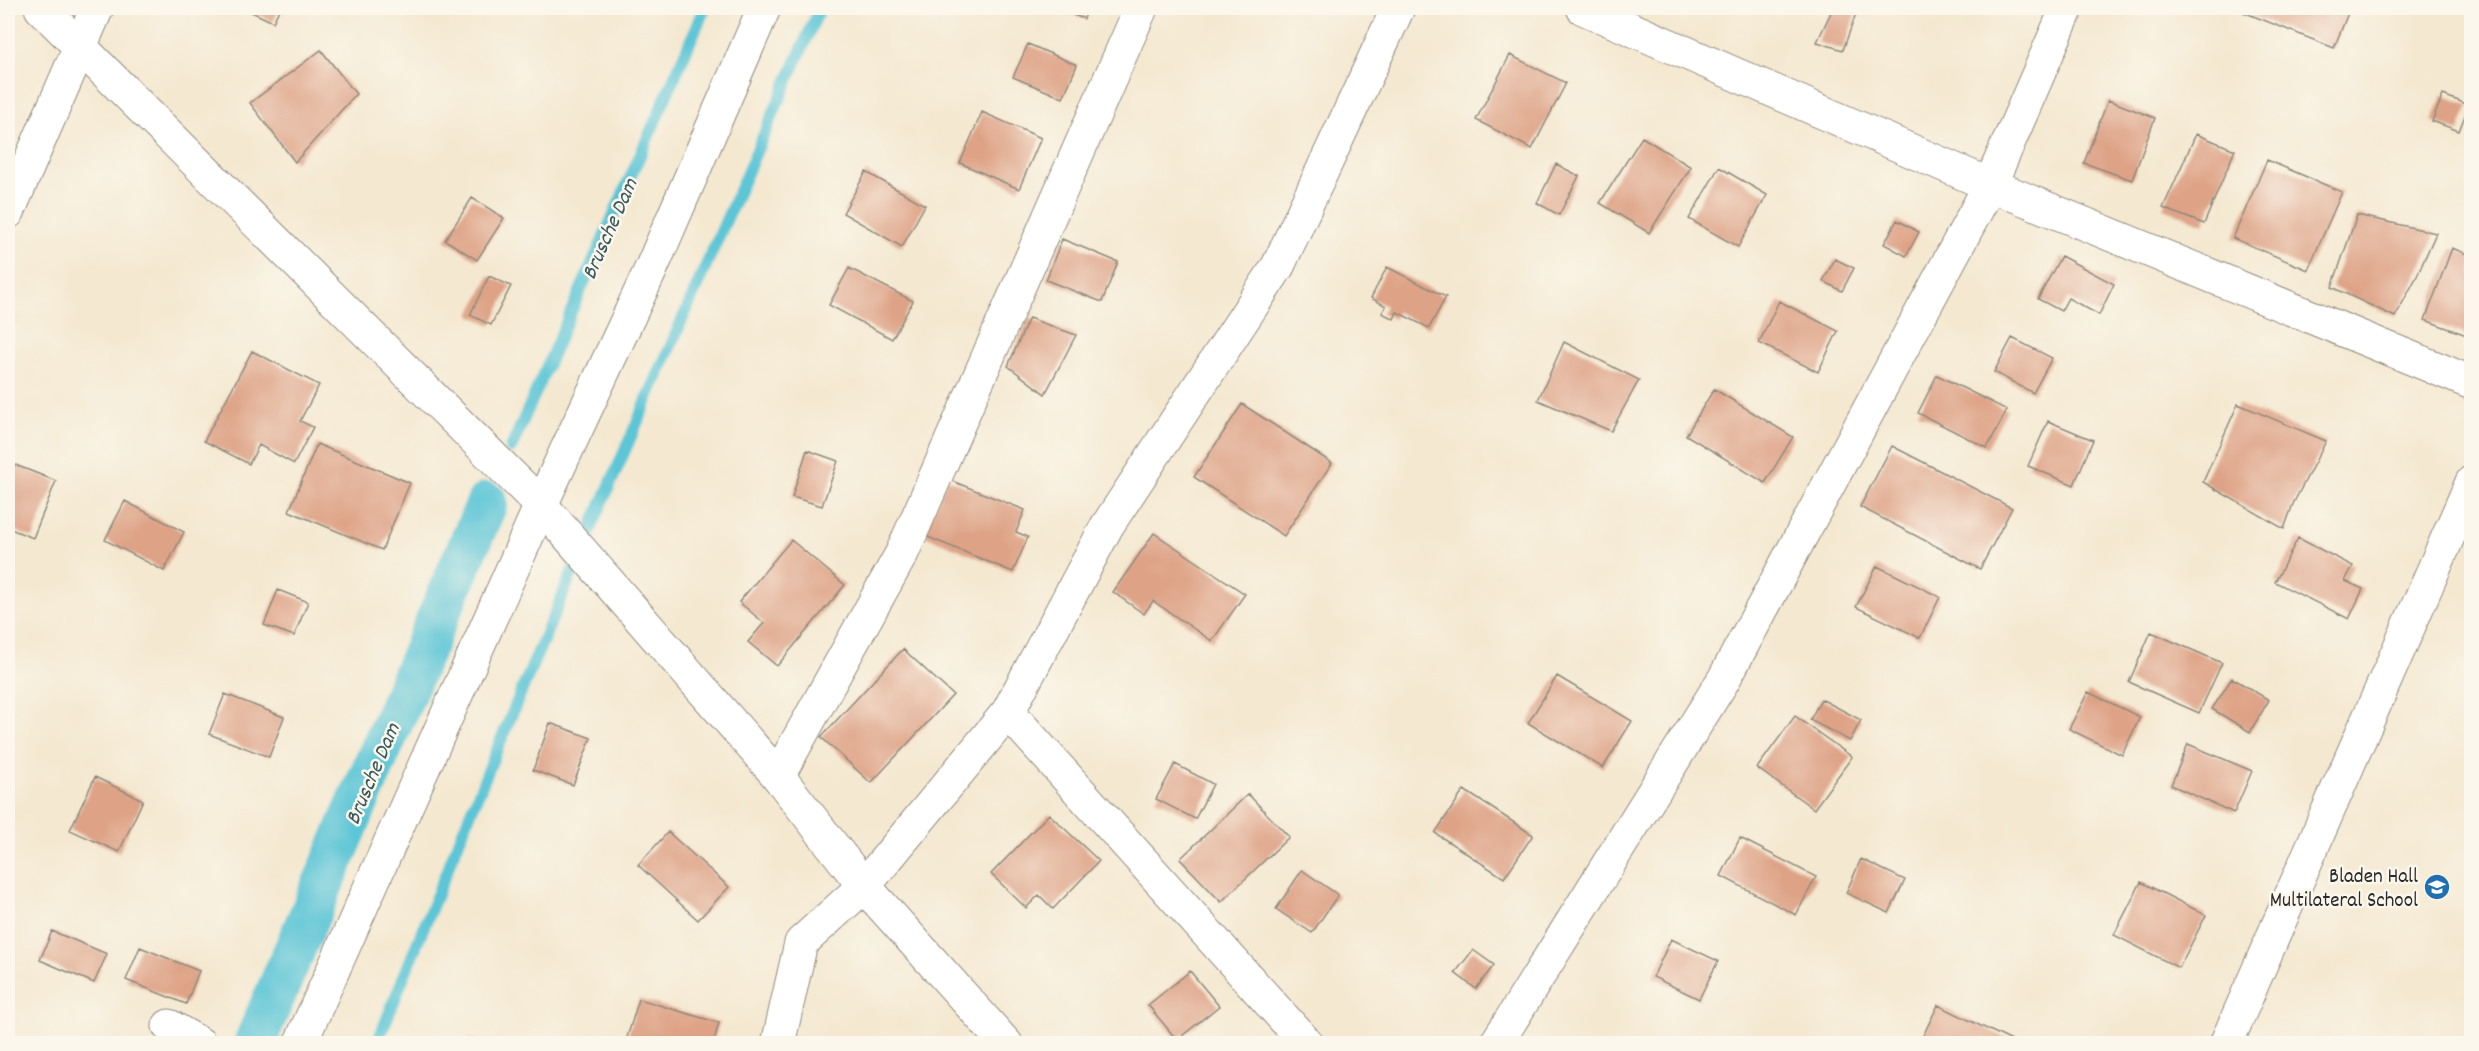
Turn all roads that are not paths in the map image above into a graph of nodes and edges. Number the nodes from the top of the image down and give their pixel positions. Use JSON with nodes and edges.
{"nodes":[{"id":1,"x":41,"y":8,"type":"edge"},
{"id":2,"x":97,"y":8,"type":"edge"},
{"id":3,"x":764,"y":8,"type":"edge"},
{"id":4,"x":1141,"y":8,"type":"edge"},
{"id":5,"x":1398,"y":8,"type":"edge"},
{"id":6,"x":1583,"y":8,"type":"edge"},
{"id":7,"x":2067,"y":8,"type":"edge"},
{"id":8,"x":80,"y":45,"type":"junction"},
{"id":9,"x":1990,"y":185,"type":"junction"},
{"id":10,"x":8,"y":212,"type":"edge"},
{"id":11,"x":2472,"y":383,"type":"edge"},
{"id":12,"x":2472,"y":482,"type":"edge"},
{"id":13,"x":541,"y":504,"type":"junction"},
{"id":14,"x":1008,"y":712,"type":"junction"},
{"id":15,"x":778,"y":776,"type":"junction"},
{"id":16,"x":864,"y":886,"type":"junction"},
{"id":17,"x":169,"y":1026,"type":"dead end"},
{"id":18,"x":200,"y":1044,"type":"edge"},
{"id":19,"x":300,"y":1044,"type":"edge"},
{"id":20,"x":778,"y":1044,"type":"edge"},
{"id":21,"x":1006,"y":1044,"type":"edge"},
{"id":22,"x":1307,"y":1044,"type":"edge"},
{"id":23,"x":1496,"y":1044,"type":"edge"},
{"id":24,"x":2226,"y":1044,"type":"edge"}],
"edges":[{"from":1,"to":8,"type":"street"},
{"from":2,"to":8,"type":"street"},
{"from":3,"to":13,"type":"street"},
{"from":4,"to":15,"type":"street"},
{"from":5,"to":14,"type":"street"},
{"from":6,"to":9,"type":"street"},
{"from":7,"to":9,"type":"street"},
{"from":8,"to":10,"type":"street"},
{"from":8,"to":13,"type":"street"},
{"from":9,"to":11,"type":"street"},
{"from":9,"to":23,"type":"street"},
{"from":12,"to":24,"type":"street"},
{"from":13,"to":15,"type":"street"},
{"from":13,"to":19,"type":"street"},
{"from":14,"to":16,"type":"street"},
{"from":14,"to":22,"type":"street"},
{"from":15,"to":16,"type":"street"},
{"from":16,"to":20,"type":"street"},
{"from":16,"to":21,"type":"street"},
{"from":17,"to":18,"type":"street"}]}
